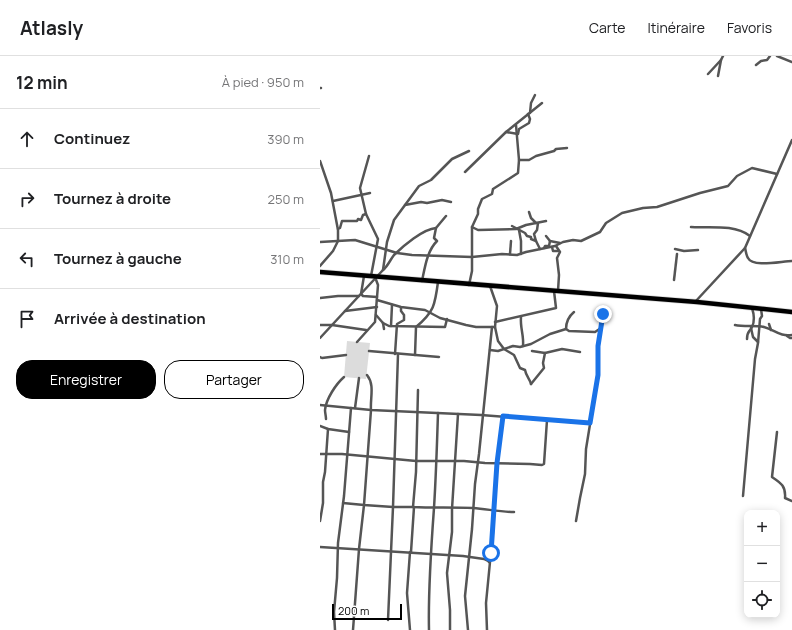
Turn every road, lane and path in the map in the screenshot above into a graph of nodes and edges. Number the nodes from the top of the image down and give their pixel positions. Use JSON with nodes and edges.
{"nodes":[{"id":1,"x":723,"y":56,"type":"edge"},
{"id":2,"x":770,"y":56,"type":"edge"},
{"id":3,"x":777,"y":56,"type":"edge"},
{"id":4,"x":722,"y":60,"type":"junction"},
{"id":5,"x":792,"y":62,"type":"edge"},
{"id":6,"x":756,"y":65,"type":"dead end"},
{"id":7,"x":708,"y":74,"type":"dead end"},
{"id":8,"x":718,"y":76,"type":"dead end"},
{"id":9,"x":535,"y":95,"type":"dead end"},
{"id":10,"x":542,"y":103,"type":"dead end"},
{"id":11,"x":529,"y":113,"type":"junction"},
{"id":12,"x":516,"y":124,"type":"junction"},
{"id":13,"x":506,"y":132,"type":"junction"},
{"id":14,"x":518,"y":134,"type":"junction"},
{"id":15,"x":792,"y":140,"type":"edge"},
{"id":16,"x":567,"y":148,"type":"dead end"},
{"id":17,"x":469,"y":151,"type":"dead end"},
{"id":18,"x":369,"y":156,"type":"dead end"},
{"id":19,"x":519,"y":160,"type":"junction"},
{"id":20,"x":320,"y":161,"type":"edge"},
{"id":21,"x":465,"y":172,"type":"dead end"},
{"id":22,"x":777,"y":174,"type":"junction"},
{"id":23,"x":370,"y":193,"type":"dead end"},
{"id":24,"x":362,"y":195,"type":"junction"},
{"id":25,"x":333,"y":201,"type":"junction"},
{"id":26,"x":451,"y":202,"type":"dead end"},
{"id":27,"x":404,"y":205,"type":"junction"},
{"id":28,"x":529,"y":212,"type":"dead end"},
{"id":29,"x":366,"y":214,"type":"junction"},
{"id":30,"x":446,"y":216,"type":"dead end"},
{"id":31,"x":546,"y":221,"type":"dead end"},
{"id":32,"x":537,"y":223,"type":"junction"},
{"id":33,"x":512,"y":226,"type":"dead end"},
{"id":34,"x":472,"y":227,"type":"junction"},
{"id":35,"x":691,"y":227,"type":"dead end"},
{"id":36,"x":436,"y":228,"type":"junction"},
{"id":37,"x":518,"y":228,"type":"junction"},
{"id":38,"x":338,"y":229,"type":"junction"},
{"id":39,"x":527,"y":236,"type":"junction"},
{"id":40,"x":546,"y":236,"type":"dead end"},
{"id":41,"x":750,"y":236,"type":"junction"},
{"id":42,"x":338,"y":240,"type":"junction"},
{"id":43,"x":521,"y":240,"type":"junction"},
{"id":44,"x":511,"y":241,"type":"dead end"},
{"id":45,"x":536,"y":241,"type":"junction"},
{"id":46,"x":550,"y":241,"type":"junction"},
{"id":47,"x":320,"y":242,"type":"edge"},
{"id":48,"x":560,"y":244,"type":"junction"},
{"id":49,"x":377,"y":246,"type":"junction"},
{"id":50,"x":554,"y":246,"type":"junction"},
{"id":51,"x":544,"y":248,"type":"junction"},
{"id":52,"x":745,"y":248,"type":"junction"},
{"id":53,"x":386,"y":249,"type":"junction"},
{"id":54,"x":540,"y":249,"type":"junction"},
{"id":55,"x":675,"y":249,"type":"dead end"},
{"id":56,"x":698,"y":250,"type":"dead end"},
{"id":57,"x":560,"y":251,"type":"junction"},
{"id":58,"x":397,"y":253,"type":"junction"},
{"id":59,"x":510,"y":254,"type":"junction"},
{"id":60,"x":521,"y":254,"type":"junction"},
{"id":61,"x":677,"y":254,"type":"dead end"},
{"id":62,"x":428,"y":255,"type":"junction"},
{"id":63,"x":472,"y":256,"type":"junction"},
{"id":64,"x":792,"y":261,"type":"edge"},
{"id":65,"x":320,"y":266,"type":"edge"},
{"id":66,"x":383,"y":270,"type":"junction"},
{"id":67,"x":320,"y":272,"type":"edge"},
{"id":68,"x":364,"y":275,"type":"junction"},
{"id":69,"x":373,"y":277,"type":"junction"},
{"id":70,"x":674,"y":280,"type":"dead end"},
{"id":71,"x":422,"y":281,"type":"junction"},
{"id":72,"x":438,"y":282,"type":"junction"},
{"id":73,"x":469,"y":285,"type":"junction"},
{"id":74,"x":490,"y":286,"type":"junction"},
{"id":75,"x":556,"y":291,"type":"junction"},
{"id":76,"x":360,"y":295,"type":"junction"},
{"id":77,"x":320,"y":298,"type":"edge"},
{"id":78,"x":377,"y":299,"type":"junction"},
{"id":79,"x":694,"y":302,"type":"junction"},
{"id":80,"x":392,"y":305,"type":"junction"},
{"id":81,"x":376,"y":306,"type":"junction"},
{"id":82,"x":401,"y":307,"type":"junction"},
{"id":83,"x":752,"y":308,"type":"junction"},
{"id":84,"x":761,"y":309,"type":"junction"},
{"id":85,"x":345,"y":311,"type":"junction"},
{"id":86,"x":605,"y":311,"type":"dead end"},
{"id":87,"x":432,"y":312,"type":"junction"},
{"id":88,"x":574,"y":312,"type":"dead end"},
{"id":89,"x":792,"y":312,"type":"edge"},
{"id":90,"x":376,"y":314,"type":"junction"},
{"id":91,"x":521,"y":317,"type":"junction"},
{"id":92,"x":447,"y":319,"type":"junction"},
{"id":93,"x":382,"y":322,"type":"junction"},
{"id":94,"x":495,"y":322,"type":"junction"},
{"id":95,"x":320,"y":324,"type":"edge"},
{"id":96,"x":770,"y":324,"type":"dead end"},
{"id":97,"x":332,"y":325,"type":"junction"},
{"id":98,"x":735,"y":325,"type":"dead end"},
{"id":99,"x":391,"y":326,"type":"junction"},
{"id":100,"x":397,"y":326,"type":"junction"},
{"id":101,"x":416,"y":327,"type":"junction"},
{"id":102,"x":493,"y":327,"type":"junction"},
{"id":103,"x":601,"y":328,"type":"junction"},
{"id":104,"x":751,"y":328,"type":"junction"},
{"id":105,"x":760,"y":328,"type":"junction"},
{"id":106,"x":384,"y":329,"type":"dead end"},
{"id":107,"x":566,"y":329,"type":"junction"},
{"id":108,"x":366,"y":330,"type":"junction"},
{"id":109,"x":771,"y":330,"type":"junction"},
{"id":110,"x":792,"y":336,"type":"edge"},
{"id":111,"x":320,"y":338,"type":"edge"},
{"id":112,"x":747,"y":339,"type":"dead end"},
{"id":113,"x":357,"y":342,"type":"dead end"},
{"id":114,"x":758,"y":342,"type":"junction"},
{"id":115,"x":523,"y":346,"type":"junction"},
{"id":116,"x":504,"y":349,"type":"junction"},
{"id":117,"x":490,"y":350,"type":"junction"},
{"id":118,"x":368,"y":351,"type":"dead end"},
{"id":119,"x":532,"y":351,"type":"dead end"},
{"id":120,"x":580,"y":352,"type":"dead end"},
{"id":121,"x":544,"y":353,"type":"junction"},
{"id":122,"x":396,"y":354,"type":"junction"},
{"id":123,"x":346,"y":355,"type":"dead end"},
{"id":124,"x":415,"y":355,"type":"junction"},
{"id":125,"x":320,"y":357,"type":"edge"},
{"id":126,"x":439,"y":357,"type":"dead end"},
{"id":127,"x":366,"y":375,"type":"dead end"},
{"id":128,"x":344,"y":377,"type":"dead end"},
{"id":129,"x":359,"y":378,"type":"dead end"},
{"id":130,"x":418,"y":390,"type":"dead end"},
{"id":131,"x":320,"y":405,"type":"edge"},
{"id":132,"x":326,"y":406,"type":"junction"},
{"id":133,"x":353,"y":408,"type":"junction"},
{"id":134,"x":371,"y":410,"type":"junction"},
{"id":135,"x":397,"y":411,"type":"junction"},
{"id":136,"x":418,"y":412,"type":"junction"},
{"id":137,"x":438,"y":413,"type":"junction"},
{"id":138,"x":458,"y":414,"type":"junction"},
{"id":139,"x":483,"y":415,"type":"junction"},
{"id":140,"x":503,"y":416,"type":"junction"},
{"id":141,"x":326,"y":419,"type":"dead end"},
{"id":142,"x":547,"y":420,"type":"junction"},
{"id":143,"x":590,"y":423,"type":"junction"},
{"id":144,"x":320,"y":426,"type":"edge"},
{"id":145,"x":328,"y":430,"type":"junction"},
{"id":146,"x":349,"y":432,"type":"junction"},
{"id":147,"x":777,"y":432,"type":"dead end"},
{"id":148,"x":320,"y":454,"type":"edge"},
{"id":149,"x":326,"y":454,"type":"junction"},
{"id":150,"x":347,"y":455,"type":"junction"},
{"id":151,"x":368,"y":457,"type":"junction"},
{"id":152,"x":394,"y":459,"type":"junction"},
{"id":153,"x":435,"y":460,"type":"junction"},
{"id":154,"x":416,"y":461,"type":"junction"},
{"id":155,"x":456,"y":462,"type":"junction"},
{"id":156,"x":478,"y":462,"type":"junction"},
{"id":157,"x":497,"y":463,"type":"junction"},
{"id":158,"x":743,"y":496,"type":"dead end"},
{"id":159,"x":792,"y":501,"type":"edge"},
{"id":160,"x":343,"y":503,"type":"junction"},
{"id":161,"x":364,"y":505,"type":"junction"},
{"id":162,"x":393,"y":507,"type":"junction"},
{"id":163,"x":414,"y":507,"type":"junction"},
{"id":164,"x":434,"y":508,"type":"junction"},
{"id":165,"x":452,"y":508,"type":"junction"},
{"id":166,"x":473,"y":508,"type":"junction"},
{"id":167,"x":493,"y":511,"type":"junction"},
{"id":168,"x":514,"y":512,"type":"dead end"},
{"id":169,"x":320,"y":521,"type":"edge"},
{"id":170,"x":576,"y":521,"type":"dead end"},
{"id":171,"x":320,"y":546,"type":"edge"},
{"id":172,"x":338,"y":548,"type":"junction"},
{"id":173,"x":359,"y":549,"type":"junction"},
{"id":174,"x":390,"y":552,"type":"junction"},
{"id":175,"x":410,"y":552,"type":"junction"},
{"id":176,"x":430,"y":555,"type":"junction"},
{"id":177,"x":450,"y":556,"type":"junction"},
{"id":178,"x":469,"y":557,"type":"junction"},
{"id":179,"x":489,"y":562,"type":"junction"},
{"id":180,"x":388,"y":620,"type":"dead end"},
{"id":181,"x":335,"y":630,"type":"edge"},
{"id":182,"x":353,"y":630,"type":"edge"},
{"id":183,"x":410,"y":630,"type":"edge"},
{"id":184,"x":429,"y":630,"type":"edge"},
{"id":185,"x":450,"y":630,"type":"edge"},
{"id":186,"x":468,"y":630,"type":"edge"},
{"id":187,"x":487,"y":630,"type":"edge"}],
"edges":[{"from":1,"to":4,"type":"street"},
{"from":2,"to":6,"type":"street"},
{"from":3,"to":5,"type":"street"},
{"from":4,"to":7,"type":"street"},
{"from":4,"to":8,"type":"street"},
{"from":9,"to":11,"type":"street"},
{"from":10,"to":11,"type":"street"},
{"from":11,"to":12,"type":"street"},
{"from":11,"to":14,"type":"street"},
{"from":12,"to":13,"type":"street"},
{"from":12,"to":14,"type":"street"},
{"from":13,"to":14,"type":"street"},
{"from":13,"to":21,"type":"street"},
{"from":14,"to":19,"type":"street"},
{"from":15,"to":22,"type":"street"},
{"from":16,"to":19,"type":"street"},
{"from":17,"to":27,"type":"street"},
{"from":18,"to":24,"type":"street"},
{"from":19,"to":34,"type":"street"},
{"from":20,"to":25,"type":"street"},
{"from":22,"to":41,"type":"street"},
{"from":22,"to":48,"type":"street"},
{"from":23,"to":24,"type":"street"},
{"from":24,"to":25,"type":"street"},
{"from":24,"to":29,"type":"street"},
{"from":25,"to":38,"type":"street"},
{"from":26,"to":27,"type":"street"},
{"from":27,"to":53,"type":"street"},
{"from":28,"to":32,"type":"street"},
{"from":29,"to":38,"type":"street"},
{"from":29,"to":49,"type":"street"},
{"from":30,"to":36,"type":"street"},
{"from":31,"to":32,"type":"street"},
{"from":32,"to":37,"type":"street"},
{"from":32,"to":45,"type":"street"},
{"from":33,"to":37,"type":"street"},
{"from":34,"to":37,"type":"street"},
{"from":34,"to":63,"type":"street"},
{"from":35,"to":41,"type":"street"},
{"from":36,"to":58,"type":"street"},
{"from":36,"to":62,"type":"street"},
{"from":37,"to":39,"type":"street"},
{"from":37,"to":43,"type":"street"},
{"from":38,"to":42,"type":"street"},
{"from":39,"to":43,"type":"street"},
{"from":39,"to":45,"type":"street"},
{"from":40,"to":46,"type":"street"},
{"from":41,"to":52,"type":"street"},
{"from":42,"to":47,"type":"street"},
{"from":42,"to":49,"type":"street"},
{"from":42,"to":65,"type":"street"},
{"from":43,"to":60,"type":"street"},
{"from":44,"to":59,"type":"street"},
{"from":45,"to":54,"type":"street"},
{"from":46,"to":48,"type":"street"},
{"from":46,"to":51,"type":"street"},
{"from":48,"to":50,"type":"street"},
{"from":49,"to":53,"type":"street"},
{"from":49,"to":69,"type":"street"},
{"from":50,"to":51,"type":"street"},
{"from":50,"to":57,"type":"street"},
{"from":50,"to":57,"type":"street"},
{"from":51,"to":54,"type":"street"},
{"from":52,"to":64,"type":"street"},
{"from":52,"to":79,"type":"street"},
{"from":53,"to":58,"type":"street"},
{"from":53,"to":66,"type":"street"},
{"from":54,"to":60,"type":"street"},
{"from":55,"to":56,"type":"street"},
{"from":57,"to":75,"type":"street"},
{"from":58,"to":62,"type":"street"},
{"from":58,"to":66,"type":"street"},
{"from":59,"to":60,"type":"street"},
{"from":59,"to":63,"type":"street"},
{"from":61,"to":70,"type":"street"},
{"from":62,"to":63,"type":"street"},
{"from":62,"to":71,"type":"street"},
{"from":63,"to":73,"type":"street"},
{"from":66,"to":69,"type":"street"},
{"from":67,"to":68,"type":"highway"},
{"from":68,"to":69,"type":"highway"},
{"from":68,"to":76,"type":"street"},
{"from":69,"to":71,"type":"highway"},
{"from":69,"to":76,"type":"street"},
{"from":69,"to":78,"type":"street"},
{"from":71,"to":72,"type":"highway"},
{"from":72,"to":73,"type":"highway"},
{"from":72,"to":87,"type":"street"},
{"from":73,"to":74,"type":"highway"},
{"from":74,"to":75,"type":"highway"},
{"from":74,"to":94,"type":"street"},
{"from":75,"to":79,"type":"highway"},
{"from":75,"to":91,"type":"street"},
{"from":76,"to":77,"type":"street"},
{"from":76,"to":78,"type":"street"},
{"from":76,"to":85,"type":"street"},
{"from":78,"to":80,"type":"street"},
{"from":78,"to":81,"type":"street"},
{"from":79,"to":83,"type":"highway"},
{"from":80,"to":82,"type":"street"},
{"from":80,"to":99,"type":"street"},
{"from":81,"to":85,"type":"street"},
{"from":81,"to":90,"type":"street"},
{"from":82,"to":87,"type":"street"},
{"from":82,"to":100,"type":"street"},
{"from":83,"to":84,"type":"highway"},
{"from":83,"to":104,"type":"street"},
{"from":84,"to":89,"type":"highway"},
{"from":84,"to":105,"type":"street"},
{"from":85,"to":97,"type":"street"},
{"from":86,"to":103,"type":"street"},
{"from":87,"to":92,"type":"street"},
{"from":87,"to":101,"type":"street"},
{"from":88,"to":107,"type":"street"},
{"from":90,"to":93,"type":"street"},
{"from":90,"to":108,"type":"street"},
{"from":91,"to":94,"type":"street"},
{"from":91,"to":115,"type":"street"},
{"from":92,"to":101,"type":"street"},
{"from":92,"to":102,"type":"street"},
{"from":93,"to":99,"type":"street"},
{"from":93,"to":106,"type":"street"},
{"from":94,"to":102,"type":"street"},
{"from":95,"to":97,"type":"street"},
{"from":96,"to":109,"type":"street"},
{"from":97,"to":108,"type":"street"},
{"from":97,"to":111,"type":"street"},
{"from":98,"to":104,"type":"street"},
{"from":99,"to":100,"type":"street"},
{"from":100,"to":101,"type":"street"},
{"from":100,"to":122,"type":"street"},
{"from":101,"to":124,"type":"street"},
{"from":102,"to":116,"type":"street"},
{"from":102,"to":117,"type":"street"},
{"from":103,"to":107,"type":"street"},
{"from":103,"to":143,"type":"street"},
{"from":104,"to":105,"type":"street"},
{"from":104,"to":112,"type":"street"},
{"from":104,"to":114,"type":"street"},
{"from":105,"to":109,"type":"street"},
{"from":105,"to":114,"type":"street"},
{"from":107,"to":115,"type":"street"},
{"from":108,"to":113,"type":"street"},
{"from":109,"to":110,"type":"street"},
{"from":114,"to":158,"type":"street"},
{"from":115,"to":116,"type":"street"},
{"from":116,"to":117,"type":"street"},
{"from":116,"to":121,"type":"street"},
{"from":117,"to":139,"type":"street"},
{"from":118,"to":122,"type":"street"},
{"from":119,"to":121,"type":"street"},
{"from":120,"to":121,"type":"street"},
{"from":122,"to":124,"type":"street"},
{"from":122,"to":135,"type":"street"},
{"from":123,"to":125,"type":"street"},
{"from":124,"to":126,"type":"street"},
{"from":127,"to":134,"type":"street"},
{"from":128,"to":132,"type":"street"},
{"from":129,"to":133,"type":"street"},
{"from":130,"to":136,"type":"street"},
{"from":131,"to":132,"type":"street"},
{"from":132,"to":133,"type":"street"},
{"from":132,"to":141,"type":"street"},
{"from":133,"to":134,"type":"street"},
{"from":133,"to":146,"type":"street"},
{"from":134,"to":135,"type":"street"},
{"from":134,"to":151,"type":"street"},
{"from":135,"to":136,"type":"street"},
{"from":135,"to":152,"type":"street"},
{"from":136,"to":137,"type":"street"},
{"from":136,"to":154,"type":"street"},
{"from":137,"to":138,"type":"street"},
{"from":137,"to":153,"type":"street"},
{"from":138,"to":139,"type":"street"},
{"from":138,"to":155,"type":"street"},
{"from":139,"to":140,"type":"street"},
{"from":139,"to":156,"type":"street"},
{"from":140,"to":142,"type":"street"},
{"from":140,"to":157,"type":"street"},
{"from":142,"to":143,"type":"street"},
{"from":142,"to":157,"type":"street"},
{"from":143,"to":170,"type":"street"},
{"from":144,"to":145,"type":"street"},
{"from":145,"to":146,"type":"street"},
{"from":145,"to":149,"type":"street"},
{"from":146,"to":150,"type":"street"},
{"from":147,"to":159,"type":"street"},
{"from":148,"to":149,"type":"street"},
{"from":149,"to":150,"type":"street"},
{"from":149,"to":169,"type":"street"},
{"from":150,"to":151,"type":"street"},
{"from":150,"to":160,"type":"street"},
{"from":151,"to":152,"type":"street"},
{"from":151,"to":161,"type":"street"},
{"from":152,"to":154,"type":"street"},
{"from":152,"to":162,"type":"street"},
{"from":153,"to":154,"type":"street"},
{"from":153,"to":155,"type":"street"},
{"from":153,"to":164,"type":"street"},
{"from":154,"to":163,"type":"street"},
{"from":155,"to":156,"type":"street"},
{"from":155,"to":165,"type":"street"},
{"from":156,"to":157,"type":"street"},
{"from":156,"to":166,"type":"street"},
{"from":157,"to":167,"type":"street"},
{"from":160,"to":161,"type":"street"},
{"from":160,"to":172,"type":"street"},
{"from":161,"to":162,"type":"street"},
{"from":161,"to":173,"type":"street"},
{"from":162,"to":163,"type":"street"},
{"from":162,"to":174,"type":"street"},
{"from":163,"to":164,"type":"street"},
{"from":163,"to":175,"type":"street"},
{"from":164,"to":165,"type":"street"},
{"from":164,"to":176,"type":"street"},
{"from":165,"to":166,"type":"street"},
{"from":165,"to":177,"type":"street"},
{"from":166,"to":167,"type":"street"},
{"from":166,"to":178,"type":"street"},
{"from":167,"to":168,"type":"street"},
{"from":167,"to":179,"type":"street"},
{"from":171,"to":172,"type":"street"},
{"from":172,"to":173,"type":"street"},
{"from":172,"to":181,"type":"street"},
{"from":173,"to":174,"type":"street"},
{"from":173,"to":182,"type":"street"},
{"from":174,"to":175,"type":"street"},
{"from":174,"to":180,"type":"street"},
{"from":175,"to":176,"type":"street"},
{"from":175,"to":183,"type":"street"},
{"from":176,"to":177,"type":"street"},
{"from":176,"to":184,"type":"street"},
{"from":177,"to":178,"type":"street"},
{"from":177,"to":185,"type":"street"},
{"from":178,"to":179,"type":"street"},
{"from":178,"to":186,"type":"street"},
{"from":179,"to":187,"type":"street"}]}
